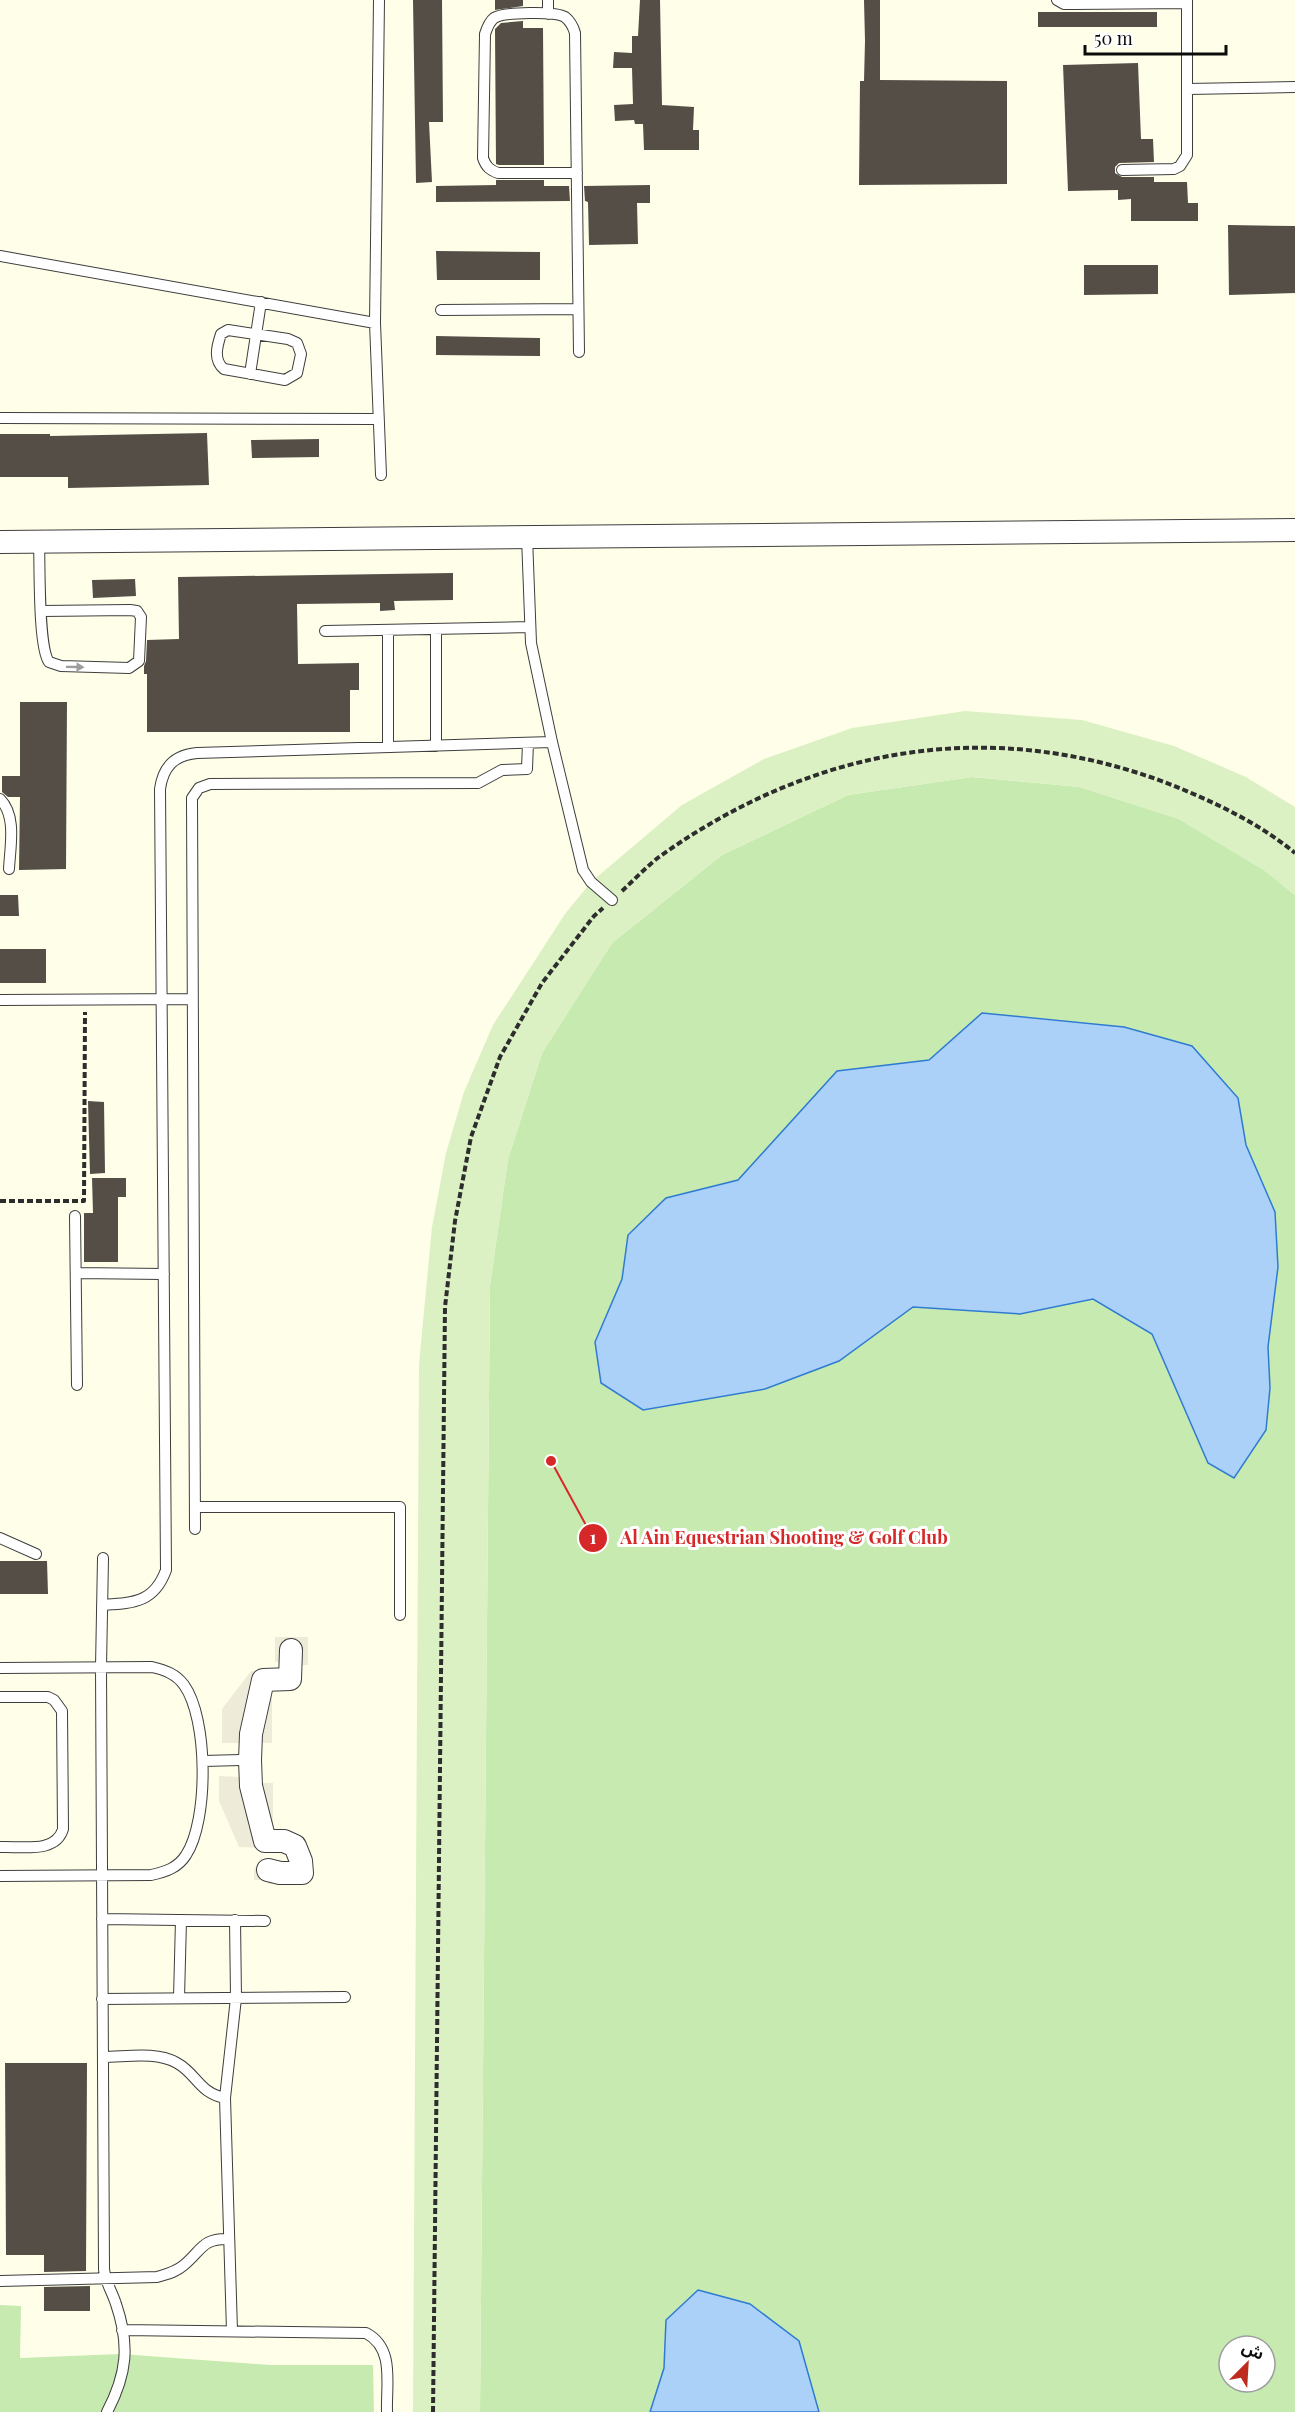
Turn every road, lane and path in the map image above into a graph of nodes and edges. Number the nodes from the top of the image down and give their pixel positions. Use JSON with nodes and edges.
{"nodes":[{"id":1,"x":379,"y":0,"type":"edge"},
{"id":2,"x":548,"y":0,"type":"edge"},
{"id":3,"x":1057,"y":0,"type":"edge"},
{"id":4,"x":1187,"y":1,"type":"edge"},
{"id":5,"x":548,"y":14,"type":"junction"},
{"id":6,"x":1295,"y":87,"type":"edge"},
{"id":7,"x":1187,"y":89,"type":"junction"},
{"id":8,"x":1122,"y":170,"type":"dead end"},
{"id":9,"x":577,"y":173,"type":"junction"},
{"id":10,"x":0,"y":255,"type":"edge"},
{"id":11,"x":261,"y":302,"type":"junction"},
{"id":12,"x":578,"y":309,"type":"junction"},
{"id":13,"x":441,"y":310,"type":"dead end"},
{"id":14,"x":375,"y":322,"type":"junction"},
{"id":15,"x":256,"y":334,"type":"junction"},
{"id":16,"x":579,"y":352,"type":"dead end"},
{"id":17,"x":250,"y":374,"type":"junction"},
{"id":18,"x":0,"y":418,"type":"edge"},
{"id":19,"x":378,"y":419,"type":"junction"},
{"id":20,"x":381,"y":475,"type":"dead end"},
{"id":21,"x":1295,"y":530,"type":"edge"},
{"id":22,"x":527,"y":537,"type":"junction"},
{"id":23,"x":0,"y":542,"type":"edge"},
{"id":24,"x":39,"y":542,"type":"junction"},
{"id":25,"x":42,"y":611,"type":"junction"},
{"id":26,"x":530,"y":627,"type":"junction"},
{"id":27,"x":436,"y":629,"type":"junction"},
{"id":28,"x":388,"y":630,"type":"junction"},
{"id":29,"x":325,"y":631,"type":"dead end"},
{"id":30,"x":552,"y":742,"type":"junction"},
{"id":31,"x":528,"y":743,"type":"junction"},
{"id":32,"x":436,"y":746,"type":"junction"},
{"id":33,"x":388,"y":747,"type":"junction"},
{"id":34,"x":0,"y":799,"type":"edge"},
{"id":35,"x":1295,"y":853,"type":"edge"},
{"id":36,"x":9,"y":869,"type":"dead end"},
{"id":37,"x":612,"y":900,"type":"junction"},
{"id":38,"x":162,"y":999,"type":"junction"},
{"id":39,"x":192,"y":999,"type":"junction"},
{"id":40,"x":0,"y":1000,"type":"edge"},
{"id":41,"x":86,"y":1000,"type":"junction"},
{"id":42,"x":0,"y":1202,"type":"edge"},
{"id":43,"x":75,"y":1216,"type":"dead end"},
{"id":44,"x":76,"y":1273,"type":"junction"},
{"id":45,"x":164,"y":1274,"type":"junction"},
{"id":46,"x":76,"y":1385,"type":"dead end"},
{"id":47,"x":195,"y":1508,"type":"junction"},
{"id":48,"x":195,"y":1529,"type":"dead end"},
{"id":49,"x":0,"y":1538,"type":"edge"},
{"id":50,"x":36,"y":1554,"type":"dead end"},
{"id":51,"x":103,"y":1558,"type":"dead end"},
{"id":52,"x":102,"y":1605,"type":"junction"},
{"id":53,"x":400,"y":1615,"type":"dead end"},
{"id":54,"x":291,"y":1650,"type":"dead end"},
{"id":55,"x":101,"y":1667,"type":"junction"},
{"id":56,"x":0,"y":1668,"type":"edge"},
{"id":57,"x":0,"y":1697,"type":"edge"},
{"id":58,"x":203,"y":1761,"type":"junction"},
{"id":59,"x":250,"y":1761,"type":"junction"},
{"id":60,"x":0,"y":1846,"type":"edge"},
{"id":61,"x":268,"y":1870,"type":"dead end"},
{"id":62,"x":0,"y":1876,"type":"edge"},
{"id":63,"x":102,"y":1876,"type":"junction"},
{"id":64,"x":102,"y":1919,"type":"junction"},
{"id":65,"x":181,"y":1920,"type":"junction"},
{"id":66,"x":235,"y":1920,"type":"junction"},
{"id":67,"x":266,"y":1921,"type":"dead end"},
{"id":68,"x":345,"y":1997,"type":"dead end"},
{"id":69,"x":179,"y":1998,"type":"junction"},
{"id":70,"x":236,"y":1998,"type":"junction"},
{"id":71,"x":102,"y":1999,"type":"junction"},
{"id":72,"x":103,"y":2057,"type":"junction"},
{"id":73,"x":225,"y":2098,"type":"junction"},
{"id":74,"x":229,"y":2239,"type":"junction"},
{"id":75,"x":105,"y":2278,"type":"junction"},
{"id":76,"x":0,"y":2281,"type":"edge"},
{"id":77,"x":122,"y":2330,"type":"junction"},
{"id":78,"x":232,"y":2331,"type":"junction"},
{"id":79,"x":106,"y":2412,"type":"edge"},
{"id":80,"x":387,"y":2412,"type":"edge"},
{"id":81,"x":433,"y":2412,"type":"edge"}],
"edges":[{"from":1,"to":14,"type":"lane"},
{"from":2,"to":5,"type":"lane"},
{"from":3,"to":4,"type":"lane"},
{"from":4,"to":7,"type":"lane"},
{"from":5,"to":9,"type":"lane"},
{"from":5,"to":9,"type":"lane"},
{"from":6,"to":7,"type":"lane"},
{"from":7,"to":8,"type":"lane"},
{"from":9,"to":12,"type":"lane"},
{"from":10,"to":11,"type":"lane"},
{"from":11,"to":14,"type":"lane"},
{"from":11,"to":15,"type":"lane"},
{"from":12,"to":13,"type":"lane"},
{"from":12,"to":16,"type":"lane"},
{"from":14,"to":19,"type":"lane"},
{"from":15,"to":17,"type":"lane"},
{"from":15,"to":17,"type":"lane"},
{"from":15,"to":17,"type":"lane"},
{"from":18,"to":19,"type":"lane"},
{"from":19,"to":20,"type":"lane"},
{"from":21,"to":22,"type":"street"},
{"from":22,"to":24,"type":"street"},
{"from":22,"to":26,"type":"lane"},
{"from":23,"to":24,"type":"street"},
{"from":24,"to":25,"type":"lane"},
{"from":25,"to":25,"type":"lane","one_way":true},
{"from":26,"to":27,"type":"lane"},
{"from":26,"to":30,"type":"lane"},
{"from":27,"to":28,"type":"lane"},
{"from":27,"to":32,"type":"lane"},
{"from":28,"to":29,"type":"lane"},
{"from":28,"to":33,"type":"lane"},
{"from":30,"to":31,"type":"lane"},
{"from":30,"to":37,"type":"lane"},
{"from":31,"to":32,"type":"lane"},
{"from":31,"to":39,"type":"lane"},
{"from":32,"to":33,"type":"lane"},
{"from":33,"to":38,"type":"lane"},
{"from":34,"to":36,"type":"lane"},
{"from":35,"to":37,"type":"path"},
{"from":37,"to":81,"type":"path"},
{"from":38,"to":39,"type":"lane"},
{"from":38,"to":41,"type":"lane"},
{"from":38,"to":45,"type":"lane"},
{"from":39,"to":47,"type":"lane"},
{"from":40,"to":41,"type":"lane"},
{"from":41,"to":42,"type":"path"},
{"from":43,"to":44,"type":"lane"},
{"from":44,"to":45,"type":"lane"},
{"from":44,"to":46,"type":"lane"},
{"from":45,"to":52,"type":"lane"},
{"from":47,"to":48,"type":"lane"},
{"from":47,"to":53,"type":"lane"},
{"from":49,"to":50,"type":"lane"},
{"from":51,"to":52,"type":"lane"},
{"from":52,"to":55,"type":"lane"},
{"from":54,"to":59,"type":"street"},
{"from":55,"to":56,"type":"lane"},
{"from":55,"to":58,"type":"lane"},
{"from":55,"to":63,"type":"lane"},
{"from":57,"to":60,"type":"lane"},
{"from":58,"to":59,"type":"lane"},
{"from":58,"to":63,"type":"lane"},
{"from":59,"to":61,"type":"street"},
{"from":62,"to":63,"type":"lane"},
{"from":63,"to":64,"type":"lane"},
{"from":64,"to":65,"type":"lane"},
{"from":64,"to":71,"type":"lane"},
{"from":65,"to":66,"type":"lane"},
{"from":65,"to":69,"type":"lane"},
{"from":66,"to":67,"type":"lane"},
{"from":66,"to":70,"type":"lane"},
{"from":68,"to":70,"type":"lane"},
{"from":69,"to":70,"type":"lane"},
{"from":69,"to":71,"type":"lane"},
{"from":70,"to":73,"type":"lane"},
{"from":71,"to":72,"type":"lane"},
{"from":72,"to":73,"type":"lane"},
{"from":72,"to":75,"type":"lane"},
{"from":73,"to":74,"type":"lane"},
{"from":74,"to":75,"type":"lane"},
{"from":74,"to":78,"type":"lane"},
{"from":75,"to":76,"type":"lane"},
{"from":75,"to":77,"type":"lane"},
{"from":77,"to":78,"type":"lane"},
{"from":77,"to":79,"type":"lane"},
{"from":78,"to":80,"type":"lane"}]}
